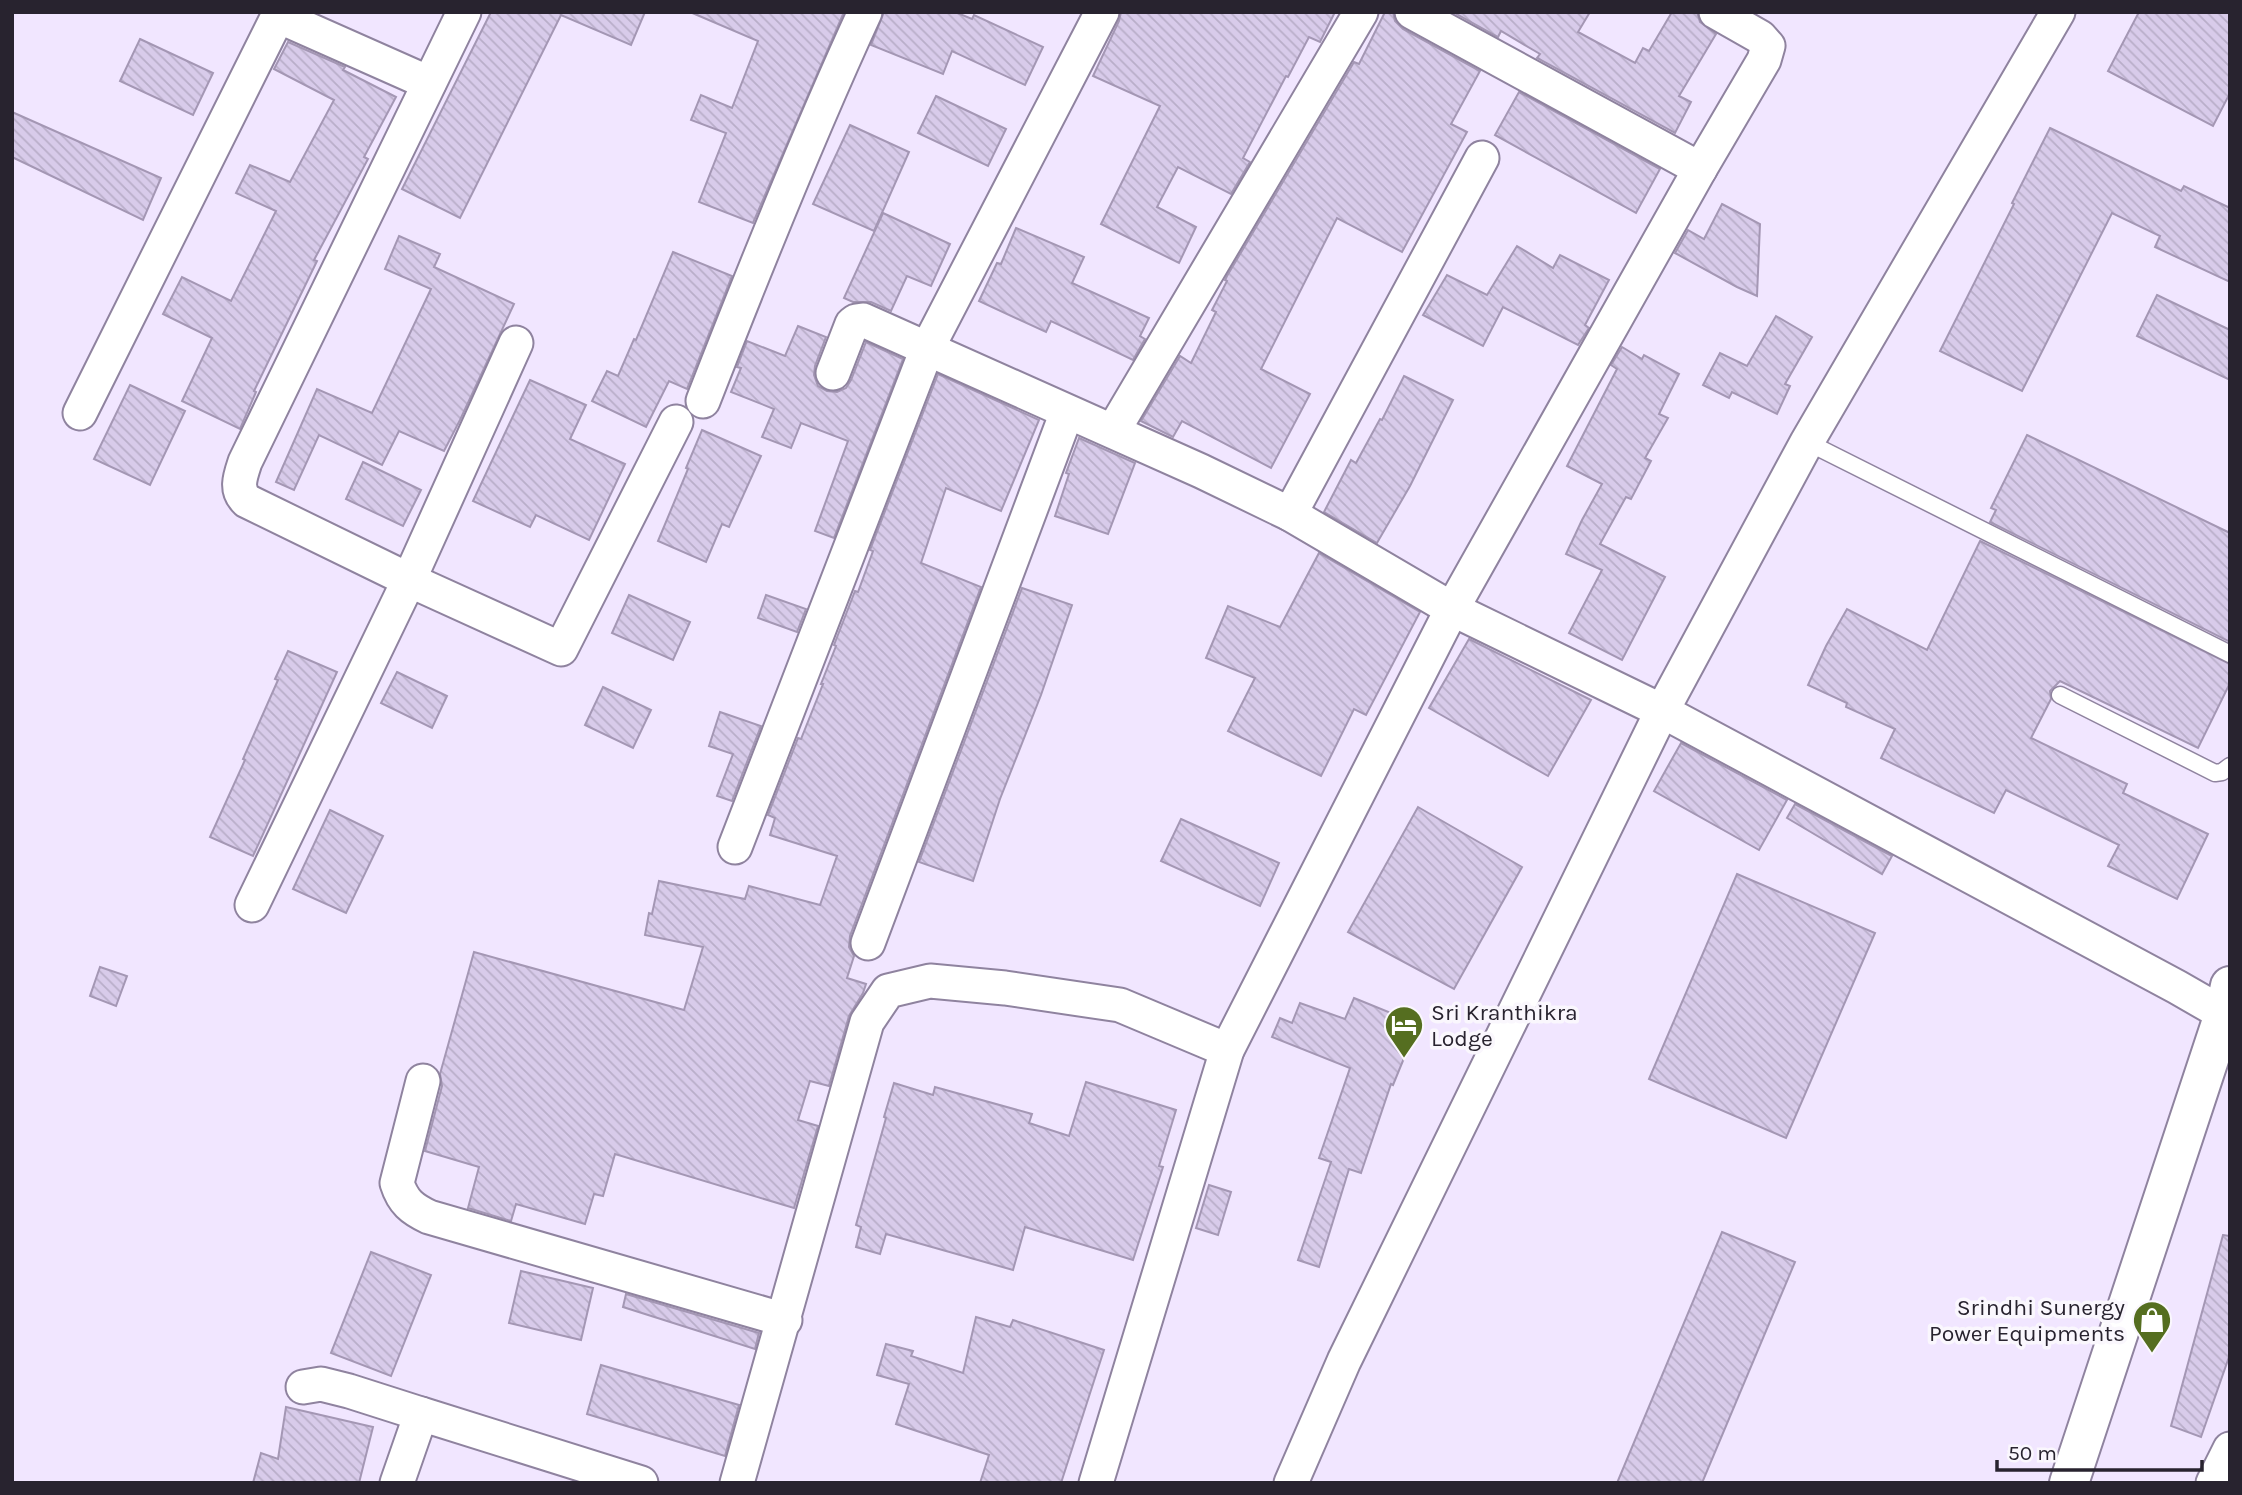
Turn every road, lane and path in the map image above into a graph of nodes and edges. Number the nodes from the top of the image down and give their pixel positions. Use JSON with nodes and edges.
{"nodes":[{"id":1,"x":464,"y":12,"type":"edge"},
{"id":2,"x":865,"y":12,"type":"edge"},
{"id":3,"x":1102,"y":12,"type":"edge"},
{"id":4,"x":1361,"y":12,"type":"edge"},
{"id":5,"x":1412,"y":12,"type":"edge"},
{"id":6,"x":1716,"y":12,"type":"edge"},
{"id":7,"x":2057,"y":12,"type":"edge"},
{"id":8,"x":279,"y":14,"type":"edge"},
{"id":9,"x":429,"y":83,"type":"junction"},
{"id":10,"x":1482,"y":158,"type":"dead end"},
{"id":11,"x":1700,"y":169,"type":"junction"},
{"id":12,"x":516,"y":344,"type":"dead end"},
{"id":13,"x":928,"y":349,"type":"junction"},
{"id":14,"x":833,"y":373,"type":"dead end"},
{"id":15,"x":703,"y":401,"type":"dead end"},
{"id":16,"x":1068,"y":412,"type":"junction"},
{"id":17,"x":79,"y":413,"type":"dead end"},
{"id":18,"x":676,"y":422,"type":"dead end"},
{"id":19,"x":1112,"y":431,"type":"junction"},
{"id":20,"x":1807,"y":442,"type":"junction"},
{"id":21,"x":1290,"y":514,"type":"junction"},
{"id":22,"x":409,"y":580,"type":"junction"},
{"id":23,"x":1452,"y":609,"type":"junction"},
{"id":24,"x":2230,"y":654,"type":"edge"},
{"id":25,"x":2060,"y":695,"type":"dead end"},
{"id":26,"x":1662,"y":711,"type":"junction"},
{"id":27,"x":2230,"y":766,"type":"edge"},
{"id":28,"x":735,"y":848,"type":"dead end"},
{"id":29,"x":252,"y":905,"type":"dead end"},
{"id":30,"x":868,"y":943,"type":"dead end"},
{"id":31,"x":2227,"y":1000,"type":"edge"},
{"id":32,"x":1227,"y":1051,"type":"junction"},
{"id":33,"x":424,"y":1081,"type":"dead end"},
{"id":34,"x":785,"y":1320,"type":"junction"},
{"id":35,"x":303,"y":1387,"type":"dead end"},
{"id":36,"x":421,"y":1414,"type":"junction"},
{"id":37,"x":2230,"y":1449,"type":"edge"},
{"id":38,"x":2077,"y":1481,"type":"edge"},
{"id":39,"x":397,"y":1483,"type":"edge"},
{"id":40,"x":641,"y":1483,"type":"edge"},
{"id":41,"x":737,"y":1483,"type":"edge"},
{"id":42,"x":1096,"y":1483,"type":"edge"},
{"id":43,"x":1291,"y":1483,"type":"edge"},
{"id":44,"x":2213,"y":1483,"type":"edge"}],
"edges":[{"from":1,"to":9,"type":"street"},
{"from":2,"to":15,"type":"street"},
{"from":3,"to":13,"type":"street"},
{"from":4,"to":19,"type":"street"},
{"from":5,"to":11,"type":"street"},
{"from":6,"to":11,"type":"street"},
{"from":7,"to":20,"type":"street"},
{"from":8,"to":9,"type":"street"},
{"from":8,"to":17,"type":"street"},
{"from":9,"to":22,"type":"street"},
{"from":10,"to":21,"type":"street"},
{"from":11,"to":23,"type":"street"},
{"from":12,"to":22,"type":"street"},
{"from":13,"to":14,"type":"street"},
{"from":13,"to":16,"type":"street"},
{"from":13,"to":28,"type":"street"},
{"from":16,"to":19,"type":"street"},
{"from":16,"to":30,"type":"street"},
{"from":18,"to":22,"type":"street"},
{"from":19,"to":21,"type":"street"},
{"from":20,"to":24,"type":"lane"},
{"from":20,"to":26,"type":"street"},
{"from":21,"to":23,"type":"street"},
{"from":22,"to":29,"type":"street"},
{"from":23,"to":26,"type":"street"},
{"from":23,"to":32,"type":"street"},
{"from":25,"to":27,"type":"lane"},
{"from":26,"to":31,"type":"street"},
{"from":26,"to":43,"type":"street"},
{"from":31,"to":38,"type":"street"},
{"from":32,"to":34,"type":"street"},
{"from":32,"to":42,"type":"street"},
{"from":33,"to":34,"type":"street"},
{"from":34,"to":41,"type":"street"},
{"from":35,"to":36,"type":"street"},
{"from":36,"to":39,"type":"street"},
{"from":36,"to":40,"type":"street"},
{"from":37,"to":44,"type":"street"}]}
